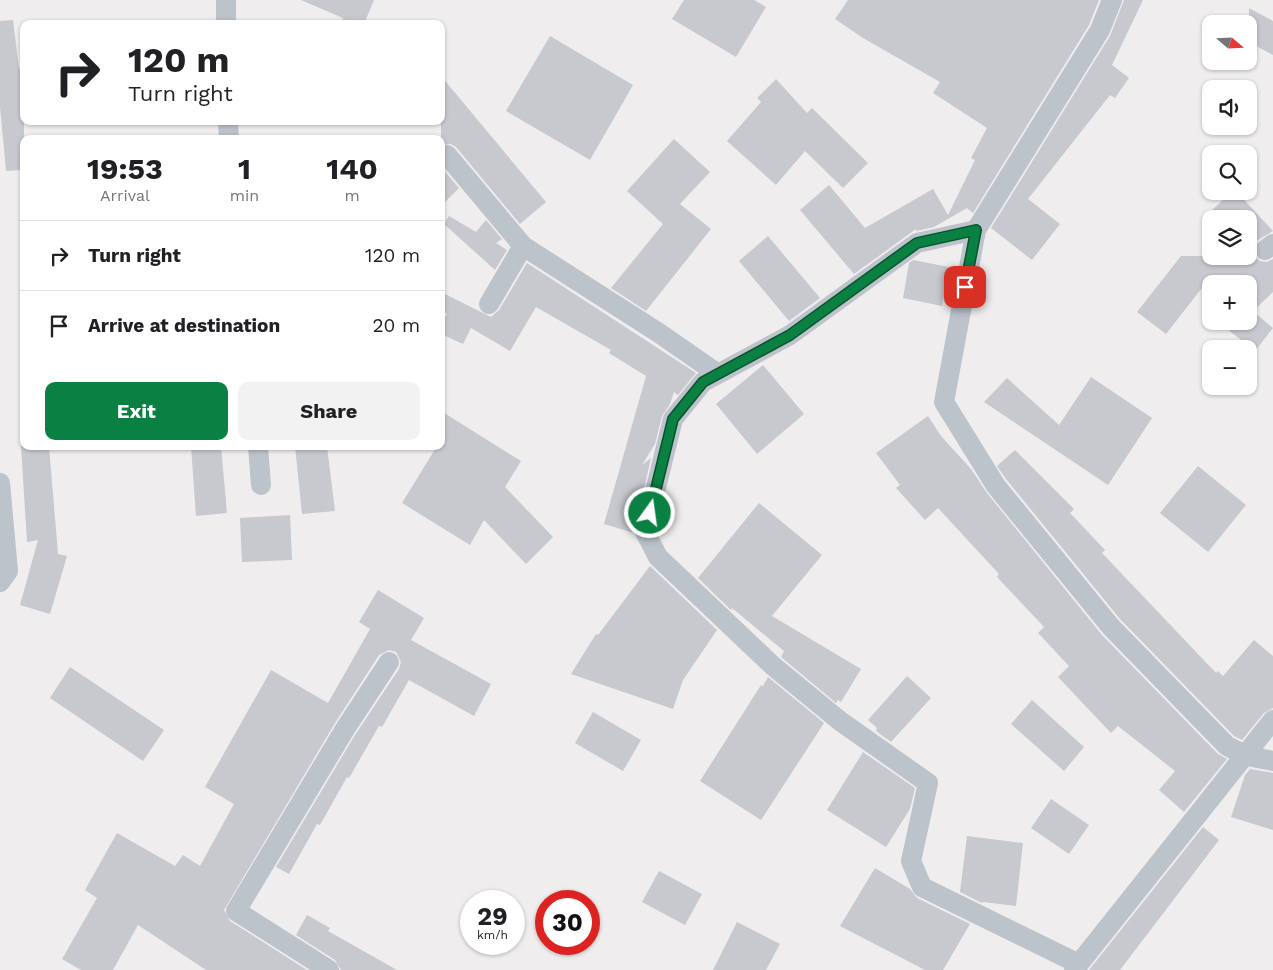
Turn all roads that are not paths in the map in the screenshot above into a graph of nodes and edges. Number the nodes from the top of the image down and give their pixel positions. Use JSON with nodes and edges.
{"nodes":[{"id":1,"x":226,"y":0,"type":"edge"},
{"id":2,"x":1112,"y":0,"type":"edge"},
{"id":3,"x":226,"y":20,"type":"edge"},
{"id":4,"x":447,"y":155,"type":"dead end"},
{"id":5,"x":976,"y":230,"type":"junction"},
{"id":6,"x":523,"y":246,"type":"junction"},
{"id":7,"x":489,"y":304,"type":"dead end"},
{"id":8,"x":718,"y":374,"type":"junction"},
{"id":9,"x":258,"y":450,"type":"edge"},
{"id":10,"x":0,"y":483,"type":"edge"},
{"id":11,"x":261,"y":485,"type":"dead end"},
{"id":12,"x":0,"y":582,"type":"edge"},
{"id":13,"x":389,"y":662,"type":"dead end"},
{"id":14,"x":1273,"y":720,"type":"edge"},
{"id":15,"x":1246,"y":756,"type":"junction"},
{"id":16,"x":1273,"y":761,"type":"edge"},
{"id":17,"x":1077,"y":967,"type":"edge"},
{"id":18,"x":329,"y":970,"type":"edge"}],
"edges":[{"from":1,"to":3,"type":"street"},
{"from":2,"to":5,"type":"street"},
{"from":4,"to":6,"type":"street"},
{"from":5,"to":8,"type":"street"},
{"from":5,"to":15,"type":"street"},
{"from":6,"to":7,"type":"street"},
{"from":6,"to":8,"type":"street"},
{"from":8,"to":17,"type":"street"},
{"from":9,"to":11,"type":"street"},
{"from":10,"to":12,"type":"street"},
{"from":13,"to":18,"type":"street"},
{"from":14,"to":15,"type":"street"},
{"from":15,"to":16,"type":"street"},
{"from":15,"to":17,"type":"street"}]}
